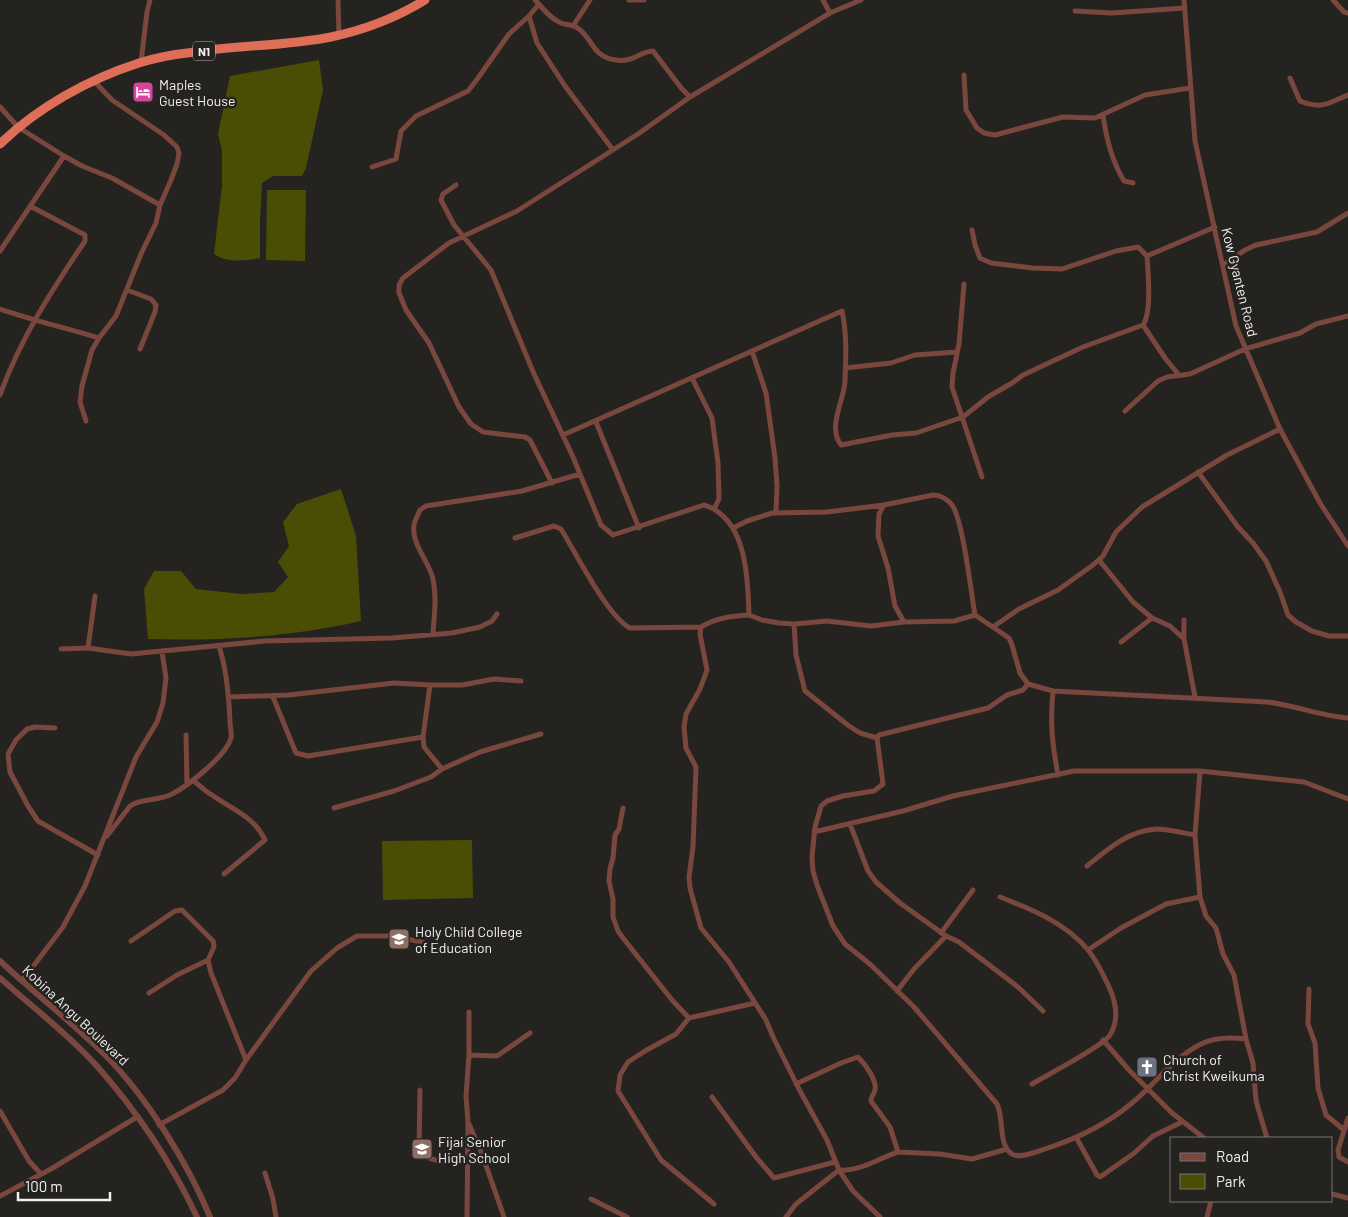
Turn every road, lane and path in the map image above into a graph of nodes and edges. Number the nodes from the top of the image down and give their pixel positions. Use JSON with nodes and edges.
{"nodes":[{"id":1,"x":150,"y":0,"type":"edge"},
{"id":2,"x":338,"y":0,"type":"edge"},
{"id":3,"x":425,"y":0,"type":"edge"},
{"id":4,"x":590,"y":0,"type":"edge"},
{"id":5,"x":629,"y":0,"type":"edge"},
{"id":6,"x":644,"y":0,"type":"edge"},
{"id":7,"x":823,"y":0,"type":"edge"},
{"id":8,"x":861,"y":0,"type":"edge"},
{"id":9,"x":1184,"y":0,"type":"edge"},
{"id":10,"x":1333,"y":0,"type":"edge"},
{"id":11,"x":537,"y":2,"type":"edge"},
{"id":12,"x":1185,"y":8,"type":"junction"},
{"id":13,"x":1075,"y":12,"type":"dead end"},
{"id":14,"x":830,"y":13,"type":"junction"},
{"id":15,"x":1348,"y":13,"type":"edge"},
{"id":16,"x":529,"y":16,"type":"junction"},
{"id":17,"x":573,"y":26,"type":"junction"},
{"id":18,"x":339,"y":35,"type":"junction"},
{"id":19,"x":141,"y":62,"type":"junction"},
{"id":20,"x":964,"y":75,"type":"dead end"},
{"id":21,"x":1290,"y":78,"type":"dead end"},
{"id":22,"x":94,"y":81,"type":"junction"},
{"id":23,"x":1190,"y":88,"type":"junction"},
{"id":24,"x":1348,"y":95,"type":"edge"},
{"id":25,"x":690,"y":97,"type":"junction"},
{"id":26,"x":0,"y":107,"type":"edge"},
{"id":27,"x":1103,"y":115,"type":"junction"},
{"id":28,"x":18,"y":127,"type":"junction"},
{"id":29,"x":0,"y":144,"type":"edge"},
{"id":30,"x":613,"y":150,"type":"junction"},
{"id":31,"x":64,"y":156,"type":"junction"},
{"id":32,"x":372,"y":168,"type":"dead end"},
{"id":33,"x":1133,"y":183,"type":"dead end"},
{"id":34,"x":456,"y":184,"type":"dead end"},
{"id":35,"x":160,"y":205,"type":"junction"},
{"id":36,"x":30,"y":206,"type":"junction"},
{"id":37,"x":1348,"y":213,"type":"edge"},
{"id":38,"x":1214,"y":227,"type":"junction"},
{"id":39,"x":972,"y":230,"type":"dead end"},
{"id":40,"x":463,"y":236,"type":"junction"},
{"id":41,"x":0,"y":251,"type":"edge"},
{"id":42,"x":1147,"y":256,"type":"junction"},
{"id":43,"x":1224,"y":265,"type":"junction"},
{"id":44,"x":964,"y":284,"type":"dead end"},
{"id":45,"x":127,"y":290,"type":"junction"},
{"id":46,"x":0,"y":309,"type":"edge"},
{"id":47,"x":1348,"y":316,"type":"edge"},
{"id":48,"x":34,"y":321,"type":"junction"},
{"id":49,"x":1143,"y":325,"type":"junction"},
{"id":50,"x":98,"y":338,"type":"junction"},
{"id":51,"x":140,"y":349,"type":"dead end"},
{"id":52,"x":1246,"y":349,"type":"junction"},
{"id":53,"x":752,"y":351,"type":"junction"},
{"id":54,"x":957,"y":352,"type":"junction"},
{"id":55,"x":845,"y":368,"type":"junction"},
{"id":56,"x":1178,"y":375,"type":"junction"},
{"id":57,"x":692,"y":378,"type":"junction"},
{"id":58,"x":0,"y":395,"type":"edge"},
{"id":59,"x":1125,"y":411,"type":"dead end"},
{"id":60,"x":963,"y":417,"type":"junction"},
{"id":61,"x":86,"y":421,"type":"dead end"},
{"id":62,"x":596,"y":422,"type":"junction"},
{"id":63,"x":1280,"y":429,"type":"junction"},
{"id":64,"x":563,"y":435,"type":"junction"},
{"id":65,"x":1198,"y":472,"type":"junction"},
{"id":66,"x":580,"y":474,"type":"junction"},
{"id":67,"x":982,"y":477,"type":"dead end"},
{"id":68,"x":552,"y":483,"type":"junction"},
{"id":69,"x":884,"y":504,"type":"junction"},
{"id":70,"x":714,"y":509,"type":"junction"},
{"id":71,"x":776,"y":512,"type":"junction"},
{"id":72,"x":639,"y":528,"type":"junction"},
{"id":73,"x":733,"y":528,"type":"junction"},
{"id":74,"x":515,"y":538,"type":"dead end"},
{"id":75,"x":1348,"y":546,"type":"edge"},
{"id":76,"x":1099,"y":560,"type":"junction"},
{"id":77,"x":96,"y":596,"type":"dead end"},
{"id":78,"x":496,"y":614,"type":"dead end"},
{"id":79,"x":749,"y":615,"type":"junction"},
{"id":80,"x":975,"y":615,"type":"junction"},
{"id":81,"x":1152,"y":618,"type":"junction"},
{"id":82,"x":1184,"y":620,"type":"dead end"},
{"id":83,"x":904,"y":622,"type":"junction"},
{"id":84,"x":794,"y":624,"type":"junction"},
{"id":85,"x":701,"y":627,"type":"junction"},
{"id":86,"x":994,"y":627,"type":"junction"},
{"id":87,"x":433,"y":634,"type":"junction"},
{"id":88,"x":1348,"y":636,"type":"edge"},
{"id":89,"x":1184,"y":639,"type":"junction"},
{"id":90,"x":1121,"y":642,"type":"dead end"},
{"id":91,"x":219,"y":646,"type":"junction"},
{"id":92,"x":88,"y":648,"type":"junction"},
{"id":93,"x":61,"y":649,"type":"dead end"},
{"id":94,"x":162,"y":652,"type":"junction"},
{"id":95,"x":521,"y":681,"type":"dead end"},
{"id":96,"x":1028,"y":684,"type":"junction"},
{"id":97,"x":430,"y":685,"type":"junction"},
{"id":98,"x":1053,"y":691,"type":"junction"},
{"id":99,"x":228,"y":697,"type":"junction"},
{"id":100,"x":273,"y":697,"type":"junction"},
{"id":101,"x":1195,"y":697,"type":"junction"},
{"id":102,"x":1348,"y":718,"type":"edge"},
{"id":103,"x":54,"y":728,"type":"dead end"},
{"id":104,"x":541,"y":734,"type":"dead end"},
{"id":105,"x":186,"y":735,"type":"dead end"},
{"id":106,"x":423,"y":737,"type":"junction"},
{"id":107,"x":877,"y":738,"type":"junction"},
{"id":108,"x":442,"y":769,"type":"junction"},
{"id":109,"x":1200,"y":771,"type":"junction"},
{"id":110,"x":1058,"y":775,"type":"junction"},
{"id":111,"x":193,"y":780,"type":"junction"},
{"id":112,"x":187,"y":785,"type":"junction"},
{"id":113,"x":1348,"y":799,"type":"edge"},
{"id":114,"x":334,"y":808,"type":"dead end"},
{"id":115,"x":623,"y":808,"type":"dead end"},
{"id":116,"x":850,"y":824,"type":"junction"},
{"id":117,"x":814,"y":832,"type":"junction"},
{"id":118,"x":1195,"y":835,"type":"junction"},
{"id":119,"x":104,"y":840,"type":"junction"},
{"id":120,"x":98,"y":855,"type":"junction"},
{"id":121,"x":1087,"y":866,"type":"dead end"},
{"id":122,"x":224,"y":874,"type":"dead end"},
{"id":123,"x":973,"y":890,"type":"dead end"},
{"id":124,"x":1000,"y":897,"type":"dead end"},
{"id":125,"x":1200,"y":898,"type":"junction"},
{"id":126,"x":944,"y":934,"type":"junction"},
{"id":127,"x":131,"y":941,"type":"dead end"},
{"id":128,"x":1088,"y":950,"type":"junction"},
{"id":129,"x":444,"y":951,"type":"dead end"},
{"id":130,"x":208,"y":960,"type":"junction"},
{"id":131,"x":0,"y":961,"type":"edge"},
{"id":132,"x":0,"y":978,"type":"edge"},
{"id":133,"x":22,"y":981,"type":"junction"},
{"id":134,"x":1309,"y":989,"type":"dead end"},
{"id":135,"x":14,"y":991,"type":"junction"},
{"id":136,"x":897,"y":991,"type":"junction"},
{"id":137,"x":149,"y":993,"type":"dead end"},
{"id":138,"x":755,"y":1002,"type":"junction"},
{"id":139,"x":1043,"y":1011,"type":"dead end"},
{"id":140,"x":469,"y":1012,"type":"dead end"},
{"id":141,"x":689,"y":1018,"type":"junction"},
{"id":142,"x":530,"y":1033,"type":"dead end"},
{"id":143,"x":1246,"y":1039,"type":"junction"},
{"id":144,"x":1103,"y":1040,"type":"junction"},
{"id":145,"x":469,"y":1056,"type":"junction"},
{"id":146,"x":246,"y":1060,"type":"junction"},
{"id":147,"x":796,"y":1084,"type":"junction"},
{"id":148,"x":1032,"y":1084,"type":"dead end"},
{"id":149,"x":1148,"y":1089,"type":"junction"},
{"id":150,"x":420,"y":1090,"type":"dead end"},
{"id":151,"x":712,"y":1097,"type":"dead end"},
{"id":152,"x":0,"y":1111,"type":"edge"},
{"id":153,"x":138,"y":1117,"type":"junction"},
{"id":154,"x":1348,"y":1118,"type":"edge"},
{"id":155,"x":468,"y":1122,"type":"junction"},
{"id":156,"x":1182,"y":1122,"type":"junction"},
{"id":157,"x":159,"y":1125,"type":"junction"},
{"id":158,"x":1344,"y":1130,"type":"junction"},
{"id":159,"x":1076,"y":1137,"type":"junction"},
{"id":160,"x":1203,"y":1137,"type":"edge"},
{"id":161,"x":1267,"y":1137,"type":"edge"},
{"id":162,"x":1007,"y":1149,"type":"junction"},
{"id":163,"x":898,"y":1152,"type":"junction"},
{"id":164,"x":468,"y":1161,"type":"junction"},
{"id":165,"x":836,"y":1162,"type":"junction"},
{"id":166,"x":1348,"y":1162,"type":"edge"},
{"id":167,"x":839,"y":1170,"type":"junction"},
{"id":168,"x":265,"y":1173,"type":"dead end"},
{"id":169,"x":41,"y":1174,"type":"junction"},
{"id":170,"x":1333,"y":1194,"type":"edge"},
{"id":171,"x":0,"y":1196,"type":"edge"},
{"id":172,"x":1348,"y":1198,"type":"edge"},
{"id":173,"x":591,"y":1199,"type":"dead end"},
{"id":174,"x":1211,"y":1202,"type":"edge"},
{"id":175,"x":714,"y":1204,"type":"dead end"},
{"id":176,"x":877,"y":1216,"type":"edge"},
{"id":177,"x":197,"y":1217,"type":"edge"},
{"id":178,"x":210,"y":1217,"type":"edge"},
{"id":179,"x":276,"y":1217,"type":"edge"},
{"id":180,"x":467,"y":1217,"type":"edge"},
{"id":181,"x":504,"y":1217,"type":"edge"},
{"id":182,"x":627,"y":1217,"type":"edge"},
{"id":183,"x":786,"y":1217,"type":"edge"},
{"id":184,"x":1207,"y":1217,"type":"edge"}],
"edges":[{"from":1,"to":19,"type":"street"},
{"from":2,"to":18,"type":"street"},
{"from":3,"to":18,"type":"highway","number":"N1"},
{"from":4,"to":17,"type":"street"},
{"from":5,"to":6,"type":"street"},
{"from":7,"to":14,"type":"street"},
{"from":8,"to":14,"type":"street"},
{"from":9,"to":12,"type":"street","name":"Kow Gyanten Road"},
{"from":10,"to":15,"type":"street"},
{"from":11,"to":16,"type":"street"},
{"from":11,"to":17,"type":"street"},
{"from":12,"to":13,"type":"street"},
{"from":12,"to":23,"type":"street","name":"Kow Gyanten Road"},
{"from":14,"to":25,"type":"street"},
{"from":16,"to":30,"type":"street"},
{"from":16,"to":32,"type":"street"},
{"from":17,"to":25,"type":"street"},
{"from":18,"to":19,"type":"highway","number":"N1"},
{"from":19,"to":22,"type":"highway","number":"N1"},
{"from":20,"to":27,"type":"street"},
{"from":21,"to":24,"type":"street"},
{"from":22,"to":28,"type":"highway","number":"N1"},
{"from":22,"to":35,"type":"street"},
{"from":23,"to":27,"type":"street"},
{"from":23,"to":38,"type":"street","name":"Kow Gyanten Road"},
{"from":25,"to":30,"type":"street"},
{"from":26,"to":28,"type":"street"},
{"from":27,"to":33,"type":"street"},
{"from":28,"to":29,"type":"highway","number":"N1"},
{"from":28,"to":31,"type":"street"},
{"from":30,"to":40,"type":"street"},
{"from":31,"to":35,"type":"street"},
{"from":31,"to":36,"type":"street"},
{"from":34,"to":40,"type":"street"},
{"from":35,"to":45,"type":"street"},
{"from":36,"to":41,"type":"street"},
{"from":36,"to":48,"type":"street"},
{"from":37,"to":43,"type":"street"},
{"from":38,"to":42,"type":"street"},
{"from":38,"to":43,"type":"street","name":"Kow Gyanten Road"},
{"from":39,"to":42,"type":"street"},
{"from":40,"to":64,"type":"street"},
{"from":40,"to":68,"type":"street"},
{"from":42,"to":49,"type":"street"},
{"from":43,"to":52,"type":"street","name":"Kow Gyanten Road"},
{"from":44,"to":54,"type":"street"},
{"from":45,"to":50,"type":"street"},
{"from":45,"to":51,"type":"street"},
{"from":46,"to":48,"type":"street"},
{"from":47,"to":52,"type":"street"},
{"from":48,"to":50,"type":"street"},
{"from":48,"to":58,"type":"street"},
{"from":49,"to":56,"type":"street"},
{"from":49,"to":60,"type":"street"},
{"from":50,"to":61,"type":"street"},
{"from":52,"to":56,"type":"street"},
{"from":52,"to":63,"type":"street","name":"Kow Gyanten Road"},
{"from":53,"to":55,"type":"street"},
{"from":53,"to":57,"type":"street"},
{"from":53,"to":71,"type":"street"},
{"from":54,"to":55,"type":"street"},
{"from":54,"to":60,"type":"street"},
{"from":55,"to":60,"type":"street"},
{"from":56,"to":59,"type":"street"},
{"from":57,"to":62,"type":"street"},
{"from":57,"to":70,"type":"street"},
{"from":60,"to":67,"type":"street"},
{"from":62,"to":64,"type":"street"},
{"from":62,"to":72,"type":"street"},
{"from":63,"to":65,"type":"street"},
{"from":63,"to":75,"type":"street","name":"Kow Gyanten Road"},
{"from":64,"to":66,"type":"street"},
{"from":65,"to":76,"type":"street"},
{"from":65,"to":88,"type":"street"},
{"from":66,"to":68,"type":"street"},
{"from":66,"to":72,"type":"street"},
{"from":68,"to":87,"type":"street"},
{"from":69,"to":71,"type":"street"},
{"from":69,"to":80,"type":"street"},
{"from":69,"to":83,"type":"street"},
{"from":70,"to":72,"type":"street"},
{"from":70,"to":73,"type":"street"},
{"from":71,"to":73,"type":"street"},
{"from":73,"to":79,"type":"street"},
{"from":74,"to":85,"type":"street"},
{"from":76,"to":81,"type":"street"},
{"from":76,"to":86,"type":"street"},
{"from":77,"to":92,"type":"street"},
{"from":78,"to":87,"type":"street"},
{"from":79,"to":84,"type":"street"},
{"from":79,"to":85,"type":"street"},
{"from":80,"to":83,"type":"street"},
{"from":80,"to":86,"type":"street"},
{"from":81,"to":89,"type":"street"},
{"from":81,"to":90,"type":"street"},
{"from":82,"to":89,"type":"street"},
{"from":83,"to":84,"type":"street"},
{"from":84,"to":107,"type":"street"},
{"from":85,"to":138,"type":"street"},
{"from":86,"to":96,"type":"street"},
{"from":87,"to":91,"type":"street"},
{"from":89,"to":101,"type":"street"},
{"from":91,"to":94,"type":"street"},
{"from":91,"to":99,"type":"street"},
{"from":92,"to":93,"type":"street"},
{"from":92,"to":94,"type":"street"},
{"from":94,"to":119,"type":"street"},
{"from":95,"to":97,"type":"street"},
{"from":96,"to":98,"type":"street"},
{"from":96,"to":107,"type":"street"},
{"from":97,"to":100,"type":"street"},
{"from":97,"to":106,"type":"street"},
{"from":98,"to":101,"type":"street"},
{"from":98,"to":110,"type":"street"},
{"from":99,"to":100,"type":"street"},
{"from":99,"to":111,"type":"street"},
{"from":100,"to":106,"type":"street"},
{"from":101,"to":102,"type":"street"},
{"from":103,"to":120,"type":"street"},
{"from":104,"to":108,"type":"street"},
{"from":105,"to":112,"type":"street"},
{"from":106,"to":108,"type":"street"},
{"from":107,"to":117,"type":"street"},
{"from":108,"to":114,"type":"street"},
{"from":109,"to":110,"type":"street"},
{"from":109,"to":113,"type":"street"},
{"from":109,"to":118,"type":"street"},
{"from":110,"to":116,"type":"street"},
{"from":111,"to":112,"type":"street"},
{"from":111,"to":122,"type":"street"},
{"from":112,"to":119,"type":"street"},
{"from":115,"to":141,"type":"street"},
{"from":116,"to":117,"type":"street"},
{"from":116,"to":126,"type":"street"},
{"from":117,"to":136,"type":"street"},
{"from":118,"to":121,"type":"street"},
{"from":118,"to":125,"type":"street"},
{"from":119,"to":120,"type":"street"},
{"from":120,"to":133,"type":"street"},
{"from":123,"to":126,"type":"street"},
{"from":124,"to":128,"type":"street"},
{"from":125,"to":128,"type":"street"},
{"from":125,"to":143,"type":"street"},
{"from":126,"to":136,"type":"street"},
{"from":126,"to":139,"type":"street"},
{"from":127,"to":130,"type":"street"},
{"from":128,"to":144,"type":"street"},
{"from":129,"to":146,"type":"street"},
{"from":130,"to":137,"type":"street"},
{"from":130,"to":146,"type":"street"},
{"from":131,"to":133,"type":"street","name":"Kobina Angu Boulevard"},
{"from":132,"to":135,"type":"street","name":"Kobina Angu Boulevard"},
{"from":133,"to":135,"type":"street"},
{"from":133,"to":157,"type":"street","name":"Kobina Angu Boulevard"},
{"from":134,"to":158,"type":"street"},
{"from":135,"to":153,"type":"street","name":"Kobina Angu Boulevard"},
{"from":136,"to":162,"type":"street"},
{"from":138,"to":141,"type":"street"},
{"from":138,"to":147,"type":"street"},
{"from":140,"to":145,"type":"street"},
{"from":141,"to":175,"type":"street"},
{"from":142,"to":145,"type":"street"},
{"from":143,"to":149,"type":"street"},
{"from":143,"to":161,"type":"street"},
{"from":144,"to":148,"type":"street"},
{"from":144,"to":149,"type":"street"},
{"from":145,"to":155,"type":"street"},
{"from":146,"to":157,"type":"street"},
{"from":147,"to":163,"type":"street"},
{"from":147,"to":165,"type":"street"},
{"from":149,"to":156,"type":"street"},
{"from":149,"to":159,"type":"street"},
{"from":150,"to":164,"type":"street"},
{"from":151,"to":165,"type":"street"},
{"from":152,"to":169,"type":"street"},
{"from":153,"to":169,"type":"street"},
{"from":153,"to":177,"type":"street","name":"Kobina Angu Boulevard"},
{"from":154,"to":158,"type":"street"},
{"from":155,"to":164,"type":"street"},
{"from":155,"to":181,"type":"street"},
{"from":156,"to":159,"type":"street"},
{"from":156,"to":160,"type":"street"},
{"from":157,"to":178,"type":"street","name":"Kobina Angu Boulevard"},
{"from":158,"to":166,"type":"street"},
{"from":159,"to":162,"type":"street"},
{"from":162,"to":163,"type":"street"},
{"from":163,"to":167,"type":"street"},
{"from":164,"to":180,"type":"street"},
{"from":165,"to":167,"type":"street"},
{"from":167,"to":176,"type":"street"},
{"from":167,"to":183,"type":"street"},
{"from":168,"to":179,"type":"street"},
{"from":169,"to":171,"type":"street"},
{"from":170,"to":172,"type":"street"},
{"from":173,"to":182,"type":"street"},
{"from":174,"to":184,"type":"street"}]}
